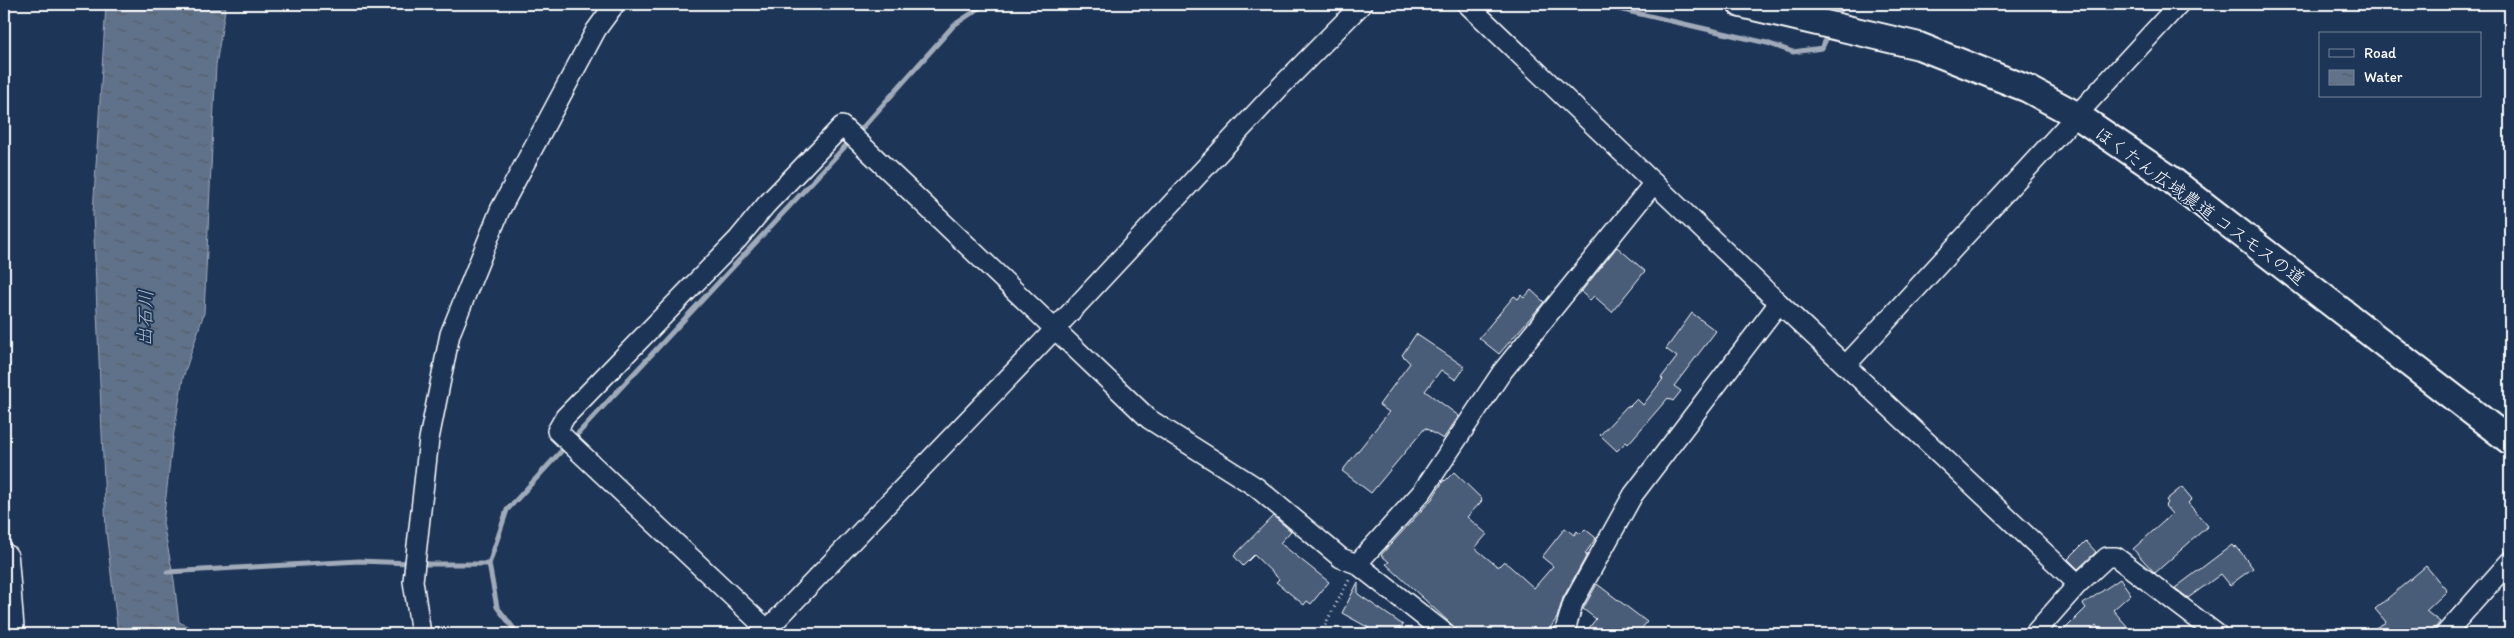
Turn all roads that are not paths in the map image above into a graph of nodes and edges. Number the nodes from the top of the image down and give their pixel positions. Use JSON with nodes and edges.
{"nodes":[{"id":1,"x":615,"y":4,"type":"edge"},
{"id":2,"x":1362,"y":4,"type":"edge"},
{"id":3,"x":1467,"y":4,"type":"edge"},
{"id":4,"x":1741,"y":4,"type":"edge"},
{"id":5,"x":2180,"y":4,"type":"edge"},
{"id":6,"x":2078,"y":116,"type":"junction"},
{"id":7,"x":1654,"y":183,"type":"junction"},
{"id":8,"x":1779,"y":303,"type":"junction"},
{"id":9,"x":1056,"y":328,"type":"junction"},
{"id":10,"x":1847,"y":364,"type":"junction"},
{"id":11,"x":2510,"y":441,"type":"edge"},
{"id":12,"x":4,"y":558,"type":"edge"},
{"id":13,"x":2510,"y":561,"type":"edge"},
{"id":14,"x":1357,"y":564,"type":"junction"},
{"id":15,"x":2078,"y":584,"type":"junction"},
{"id":16,"x":4,"y":630,"type":"edge"},
{"id":17,"x":767,"y":633,"type":"edge"},
{"id":18,"x":10,"y":634,"type":"edge"},
{"id":19,"x":421,"y":634,"type":"edge"},
{"id":20,"x":1446,"y":634,"type":"edge"},
{"id":21,"x":1564,"y":634,"type":"edge"},
{"id":22,"x":2034,"y":634,"type":"edge"},
{"id":23,"x":2217,"y":634,"type":"edge"},
{"id":24,"x":2445,"y":634,"type":"edge"}],
"edges":[{"from":1,"to":19,"type":"street"},
{"from":2,"to":9,"type":"street"},
{"from":3,"to":7,"type":"street"},
{"from":4,"to":6,"type":"street","name":"ほくたん広域農道 コスモスの道"},
{"from":5,"to":6,"type":"street"},
{"from":6,"to":10,"type":"street"},
{"from":6,"to":11,"type":"street","name":"ほくたん広域農道 コスモスの道"},
{"from":7,"to":8,"type":"street"},
{"from":7,"to":14,"type":"street"},
{"from":8,"to":10,"type":"street"},
{"from":8,"to":21,"type":"street"},
{"from":9,"to":14,"type":"street"},
{"from":9,"to":17,"type":"street"},
{"from":9,"to":17,"type":"street"},
{"from":10,"to":15,"type":"street"},
{"from":12,"to":18,"type":"highway"},
{"from":13,"to":24,"type":"street"},
{"from":14,"to":20,"type":"street"},
{"from":15,"to":22,"type":"street"},
{"from":15,"to":23,"type":"street"},
{"from":16,"to":18,"type":"street"}]}
